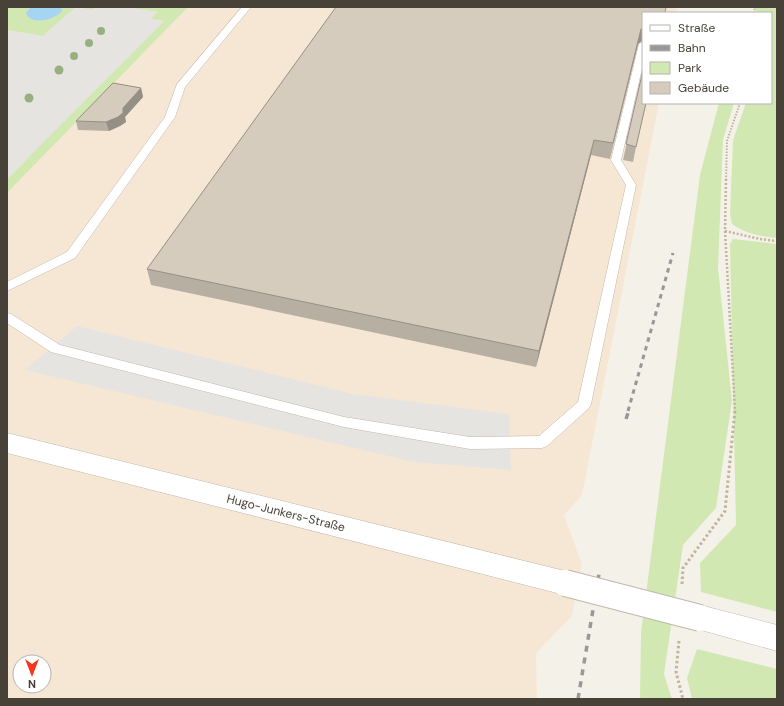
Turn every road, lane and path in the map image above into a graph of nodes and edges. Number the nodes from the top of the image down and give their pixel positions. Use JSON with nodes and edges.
{"nodes":[{"id":1,"x":247,"y":7,"type":"edge"},
{"id":2,"x":642,"y":48,"type":"edge"},
{"id":3,"x":740,"y":104,"type":"edge"},
{"id":4,"x":725,"y":231,"type":"junction"},
{"id":5,"x":777,"y":241,"type":"edge"},
{"id":6,"x":7,"y":287,"type":"edge"},
{"id":7,"x":7,"y":317,"type":"edge"},
{"id":8,"x":7,"y":443,"type":"edge"},
{"id":9,"x":684,"y":568,"type":"dead end"},
{"id":10,"x":777,"y":638,"type":"edge"},
{"id":11,"x":676,"y":672,"type":"dead end"},
{"id":12,"x":684,"y":699,"type":"edge"}],
"edges":[{"from":1,"to":6,"type":"lane"},
{"from":2,"to":7,"type":"lane"},
{"from":3,"to":4,"type":"path"},
{"from":4,"to":5,"type":"path"},
{"from":4,"to":9,"type":"path"},
{"from":8,"to":10,"type":"street","name":"Hugo-Junkers-Straße","bridge":true},
{"from":11,"to":12,"type":"path"}]}
